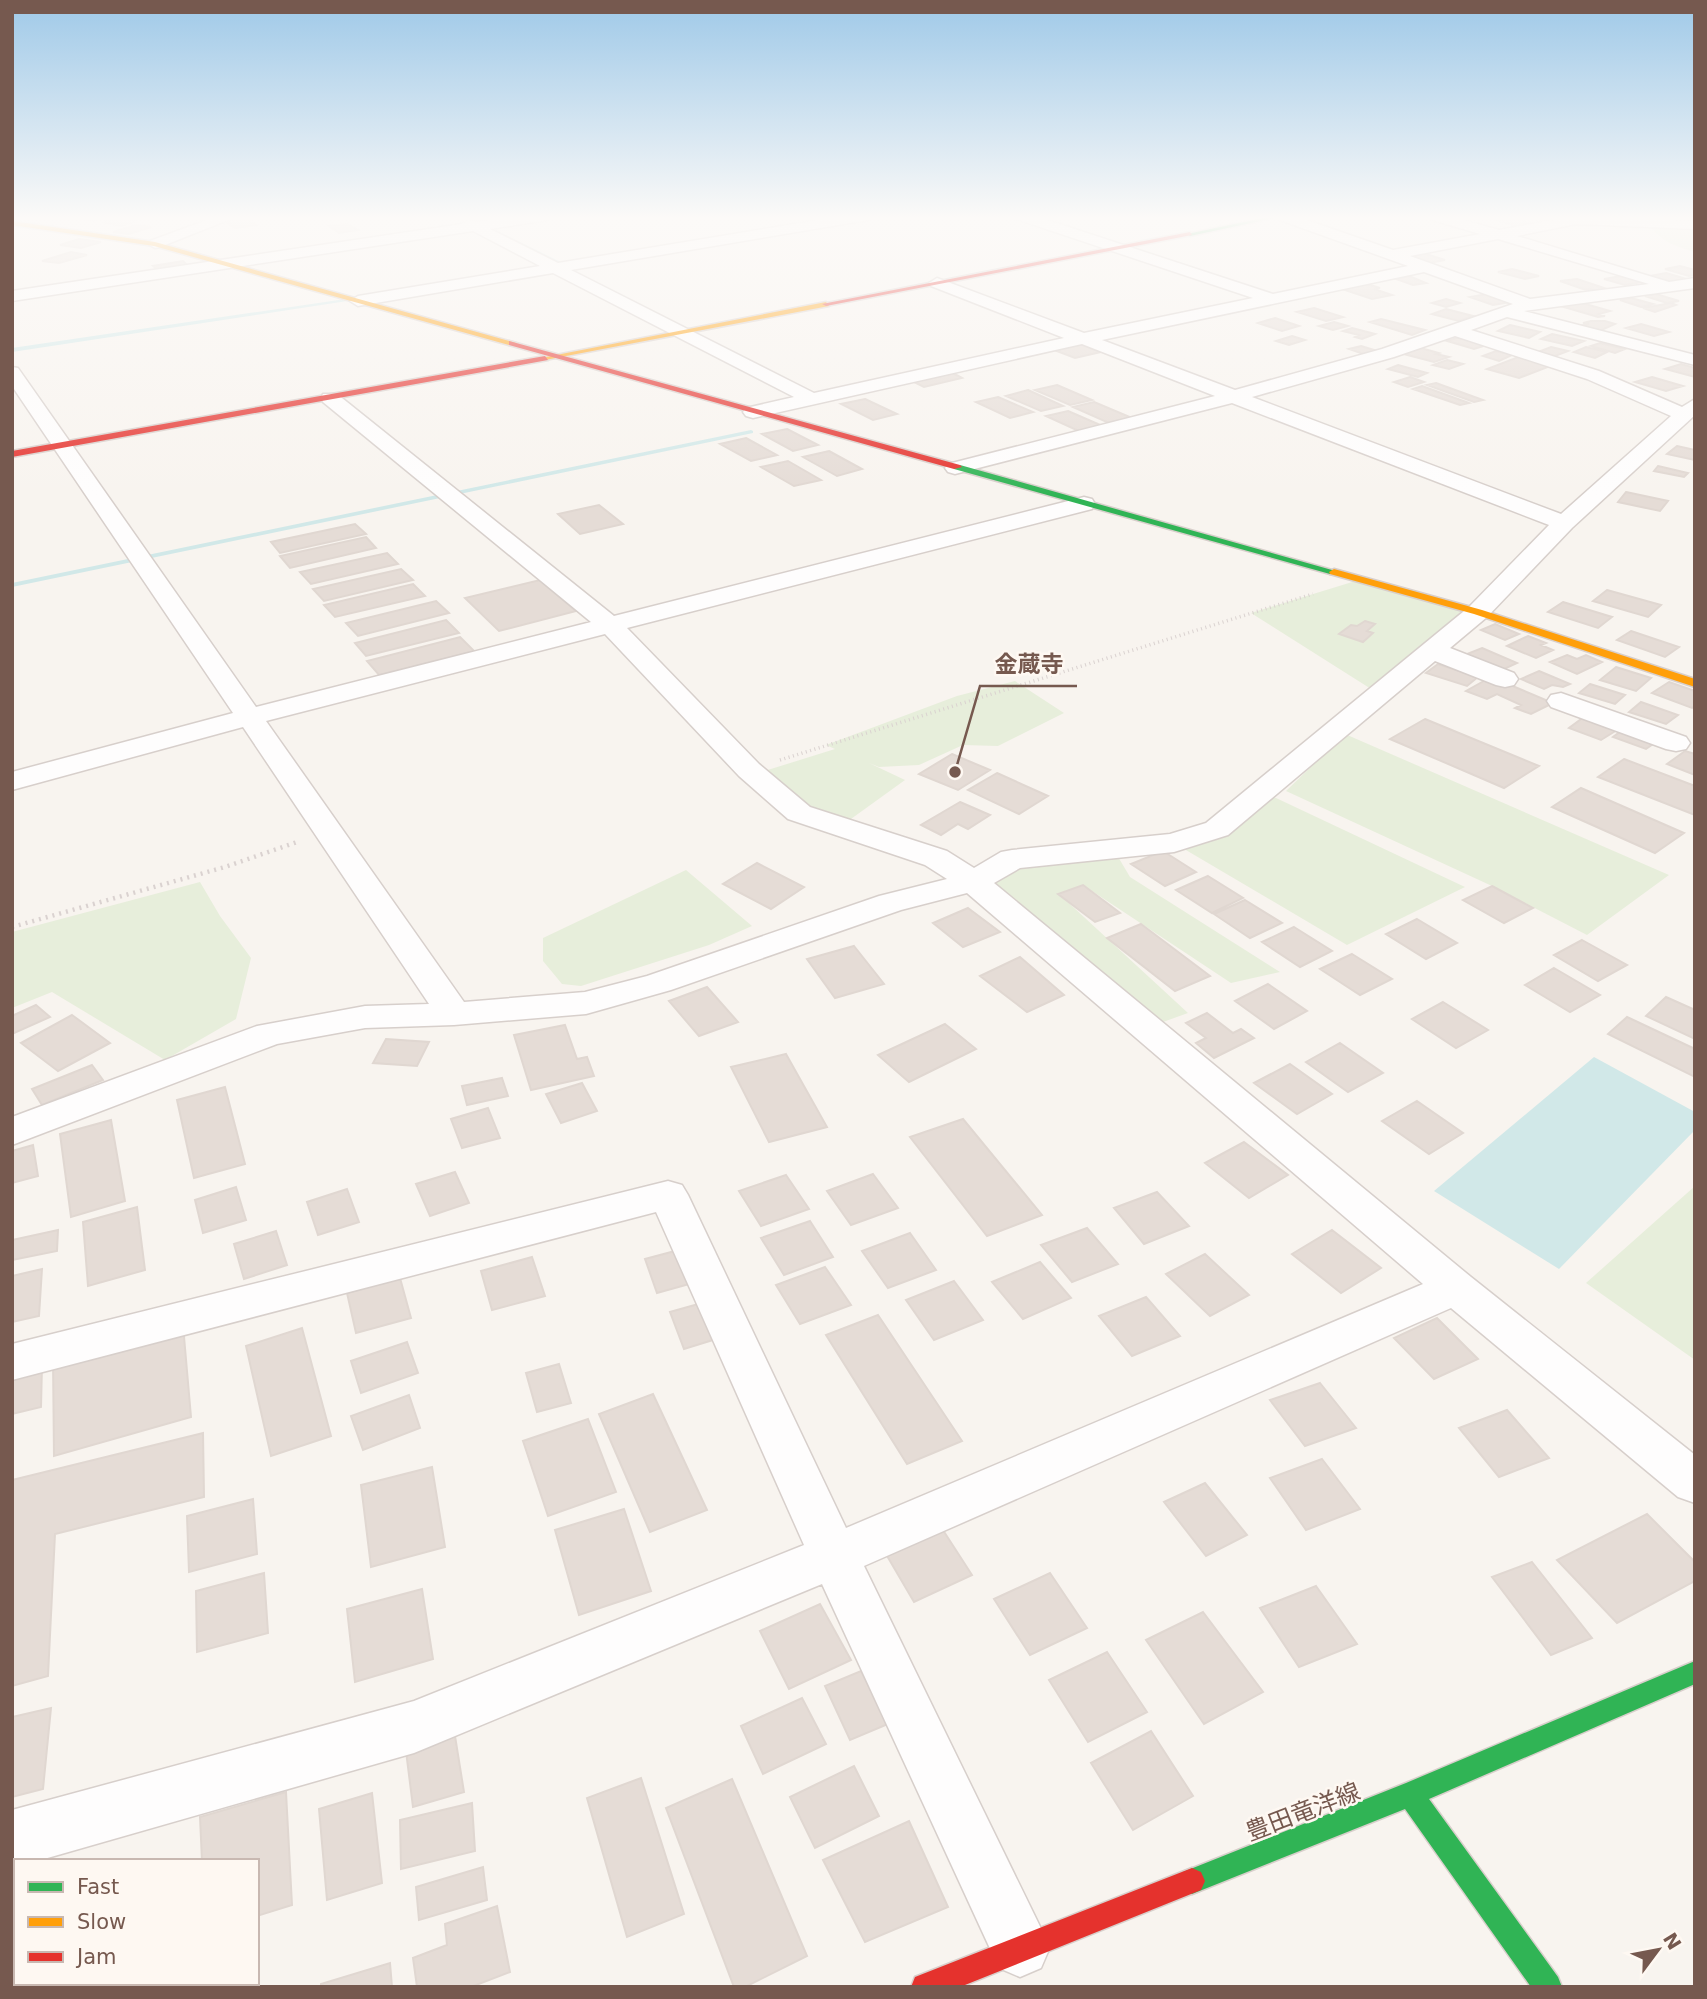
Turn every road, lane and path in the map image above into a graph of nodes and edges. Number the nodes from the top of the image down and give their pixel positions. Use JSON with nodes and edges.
{"nodes":[{"id":1,"x":388,"y":309,"type":"edge"},
{"id":2,"x":635,"y":309,"type":"edge"},
{"id":3,"x":799,"y":309,"type":"edge"},
{"id":4,"x":1005,"y":309,"type":"edge"},
{"id":5,"x":1218,"y":309,"type":"edge"},
{"id":6,"x":1515,"y":309,"type":"edge"},
{"id":7,"x":1508,"y":312,"type":"junction"},
{"id":8,"x":1455,"y":330,"type":"junction"},
{"id":9,"x":679,"y":332,"type":"junction"},
{"id":10,"x":1082,"y":339,"type":"junction"},
{"id":11,"x":555,"y":356,"type":"junction"},
{"id":12,"x":1695,"y":360,"type":"edge"},
{"id":13,"x":12,"y":372,"type":"edge"},
{"id":14,"x":1232,"y":397,"type":"junction"},
{"id":15,"x":330,"y":398,"type":"junction"},
{"id":16,"x":812,"y":399,"type":"junction"},
{"id":17,"x":1689,"y":410,"type":"edge"},
{"id":18,"x":753,"y":412,"type":"junction"},
{"id":19,"x":61,"y":445,"type":"junction"},
{"id":20,"x":12,"y":454,"type":"edge"},
{"id":21,"x":955,"y":468,"type":"junction"},
{"id":22,"x":1084,"y":504,"type":"junction"},
{"id":23,"x":1564,"y":523,"type":"junction"},
{"id":24,"x":1362,"y":579,"type":"junction"},
{"id":25,"x":1478,"y":612,"type":"junction"},
{"id":26,"x":611,"y":625,"type":"junction"},
{"id":27,"x":1431,"y":650,"type":"junction"},
{"id":28,"x":1505,"y":679,"type":"dead end"},
{"id":29,"x":1695,"y":684,"type":"edge"},
{"id":30,"x":1561,"y":701,"type":"dead end"},
{"id":31,"x":249,"y":718,"type":"junction"},
{"id":32,"x":1675,"y":743,"type":"edge"},
{"id":33,"x":749,"y":770,"type":"junction"},
{"id":34,"x":12,"y":781,"type":"edge"},
{"id":35,"x":328,"y":832,"type":"junction"},
{"id":36,"x":973,"y":882,"type":"junction"},
{"id":37,"x":12,"y":927,"type":"edge"},
{"id":38,"x":454,"y":1014,"type":"junction"},
{"id":39,"x":12,"y":1132,"type":"edge"},
{"id":40,"x":1456,"y":1288,"type":"junction"},
{"id":41,"x":12,"y":1362,"type":"edge"},
{"id":42,"x":1695,"y":1483,"type":"edge"},
{"id":43,"x":834,"y":1556,"type":"junction"},
{"id":44,"x":1695,"y":1672,"type":"edge"},
{"id":45,"x":1410,"y":1794,"type":"junction"},
{"id":46,"x":12,"y":1839,"type":"edge"},
{"id":47,"x":1020,"y":1947,"type":"junction"},
{"id":48,"x":925,"y":1987,"type":"edge"},
{"id":49,"x":1548,"y":1987,"type":"edge"}],
"edges":[{"from":1,"to":11,"type":"street"},
{"from":2,"to":9,"type":"street"},
{"from":3,"to":9,"type":"street"},
{"from":4,"to":10,"type":"street"},
{"from":5,"to":10,"type":"street"},
{"from":6,"to":7,"type":"street"},
{"from":7,"to":8,"type":"street"},
{"from":7,"to":12,"type":"street"},
{"from":8,"to":14,"type":"street"},
{"from":8,"to":17,"type":"street"},
{"from":9,"to":11,"type":"street"},
{"from":9,"to":16,"type":"street"},
{"from":10,"to":14,"type":"street"},
{"from":10,"to":16,"type":"street"},
{"from":11,"to":15,"type":"street"},
{"from":11,"to":18,"type":"street"},
{"from":13,"to":19,"type":"street"},
{"from":14,"to":21,"type":"street"},
{"from":14,"to":23,"type":"street"},
{"from":15,"to":19,"type":"street"},
{"from":15,"to":26,"type":"street"},
{"from":16,"to":18,"type":"street"},
{"from":17,"to":23,"type":"street"},
{"from":18,"to":21,"type":"street"},
{"from":19,"to":20,"type":"street"},
{"from":19,"to":31,"type":"street"},
{"from":21,"to":22,"type":"street"},
{"from":22,"to":24,"type":"street"},
{"from":22,"to":26,"type":"street"},
{"from":23,"to":25,"type":"street"},
{"from":24,"to":25,"type":"street"},
{"from":24,"to":33,"type":"path"},
{"from":25,"to":27,"type":"street"},
{"from":25,"to":29,"type":"street"},
{"from":26,"to":31,"type":"street"},
{"from":26,"to":33,"type":"street"},
{"from":27,"to":28,"type":"street"},
{"from":27,"to":36,"type":"street"},
{"from":30,"to":32,"type":"street"},
{"from":31,"to":34,"type":"street"},
{"from":31,"to":35,"type":"street"},
{"from":33,"to":36,"type":"street"},
{"from":35,"to":37,"type":"path"},
{"from":35,"to":38,"type":"street"},
{"from":36,"to":38,"type":"street"},
{"from":36,"to":40,"type":"street"},
{"from":38,"to":39,"type":"street"},
{"from":40,"to":42,"type":"street"},
{"from":40,"to":43,"type":"street"},
{"from":41,"to":43,"type":"street"},
{"from":43,"to":46,"type":"street"},
{"from":43,"to":47,"type":"street"},
{"from":44,"to":45,"type":"street","name":"豊田竜洋線"},
{"from":45,"to":47,"type":"street","name":"豊田竜洋線"},
{"from":45,"to":49,"type":"street"},
{"from":47,"to":48,"type":"street","name":"豊田竜洋線"}]}
